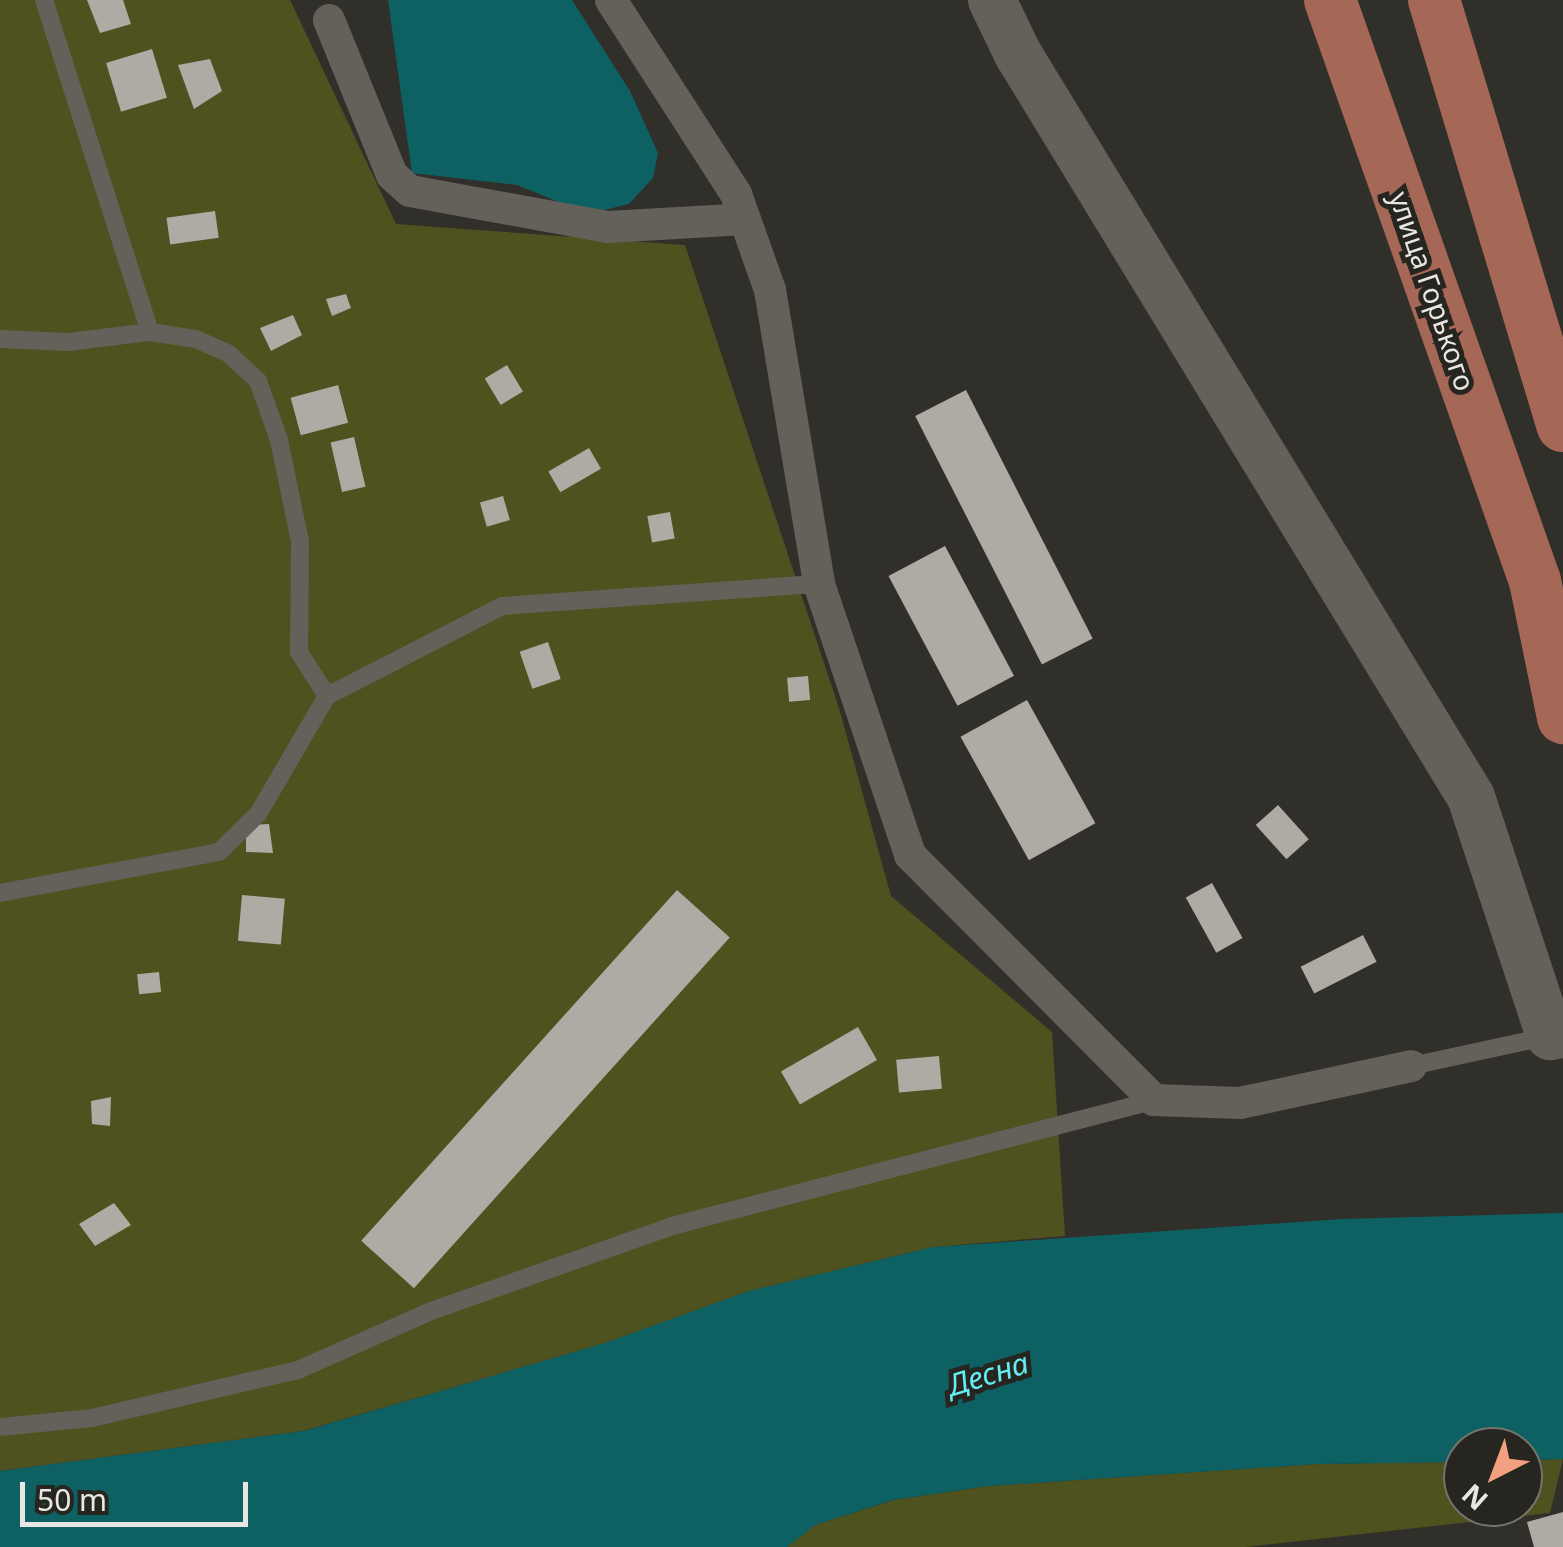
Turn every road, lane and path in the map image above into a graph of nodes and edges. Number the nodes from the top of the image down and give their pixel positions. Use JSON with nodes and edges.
{"nodes":[{"id":1,"x":44,"y":0,"type":"edge"},
{"id":2,"x":611,"y":0,"type":"edge"},
{"id":3,"x":992,"y":0,"type":"edge"},
{"id":4,"x":1330,"y":0,"type":"edge"},
{"id":5,"x":1434,"y":0,"type":"edge"},
{"id":6,"x":329,"y":20,"type":"dead end"},
{"id":7,"x":746,"y":220,"type":"junction"},
{"id":8,"x":150,"y":332,"type":"junction"},
{"id":9,"x":0,"y":339,"type":"edge"},
{"id":10,"x":1563,"y":426,"type":"edge"},
{"id":11,"x":819,"y":584,"type":"junction"},
{"id":12,"x":326,"y":696,"type":"junction"},
{"id":13,"x":1563,"y":718,"type":"edge"},
{"id":14,"x":0,"y":893,"type":"edge"},
{"id":15,"x":1557,"y":1035,"type":"edge"},
{"id":16,"x":1411,"y":1066,"type":"joint"},
{"id":17,"x":1154,"y":1100,"type":"junction"},
{"id":18,"x":0,"y":1428,"type":"edge"}],
"edges":[{"from":1,"to":8,"type":"lane"},
{"from":2,"to":7,"type":"street"},
{"from":3,"to":15,"type":"street"},
{"from":4,"to":13,"type":"main road","name":"улица Горького"},
{"from":5,"to":10,"type":"main road"},
{"from":6,"to":7,"type":"street"},
{"from":7,"to":11,"type":"street"},
{"from":8,"to":9,"type":"lane"},
{"from":8,"to":12,"type":"lane"},
{"from":11,"to":12,"type":"lane"},
{"from":11,"to":17,"type":"street"},
{"from":12,"to":14,"type":"lane"},
{"from":15,"to":16,"type":"lane"},
{"from":16,"to":17,"type":"street"},
{"from":17,"to":18,"type":"lane"}]}
